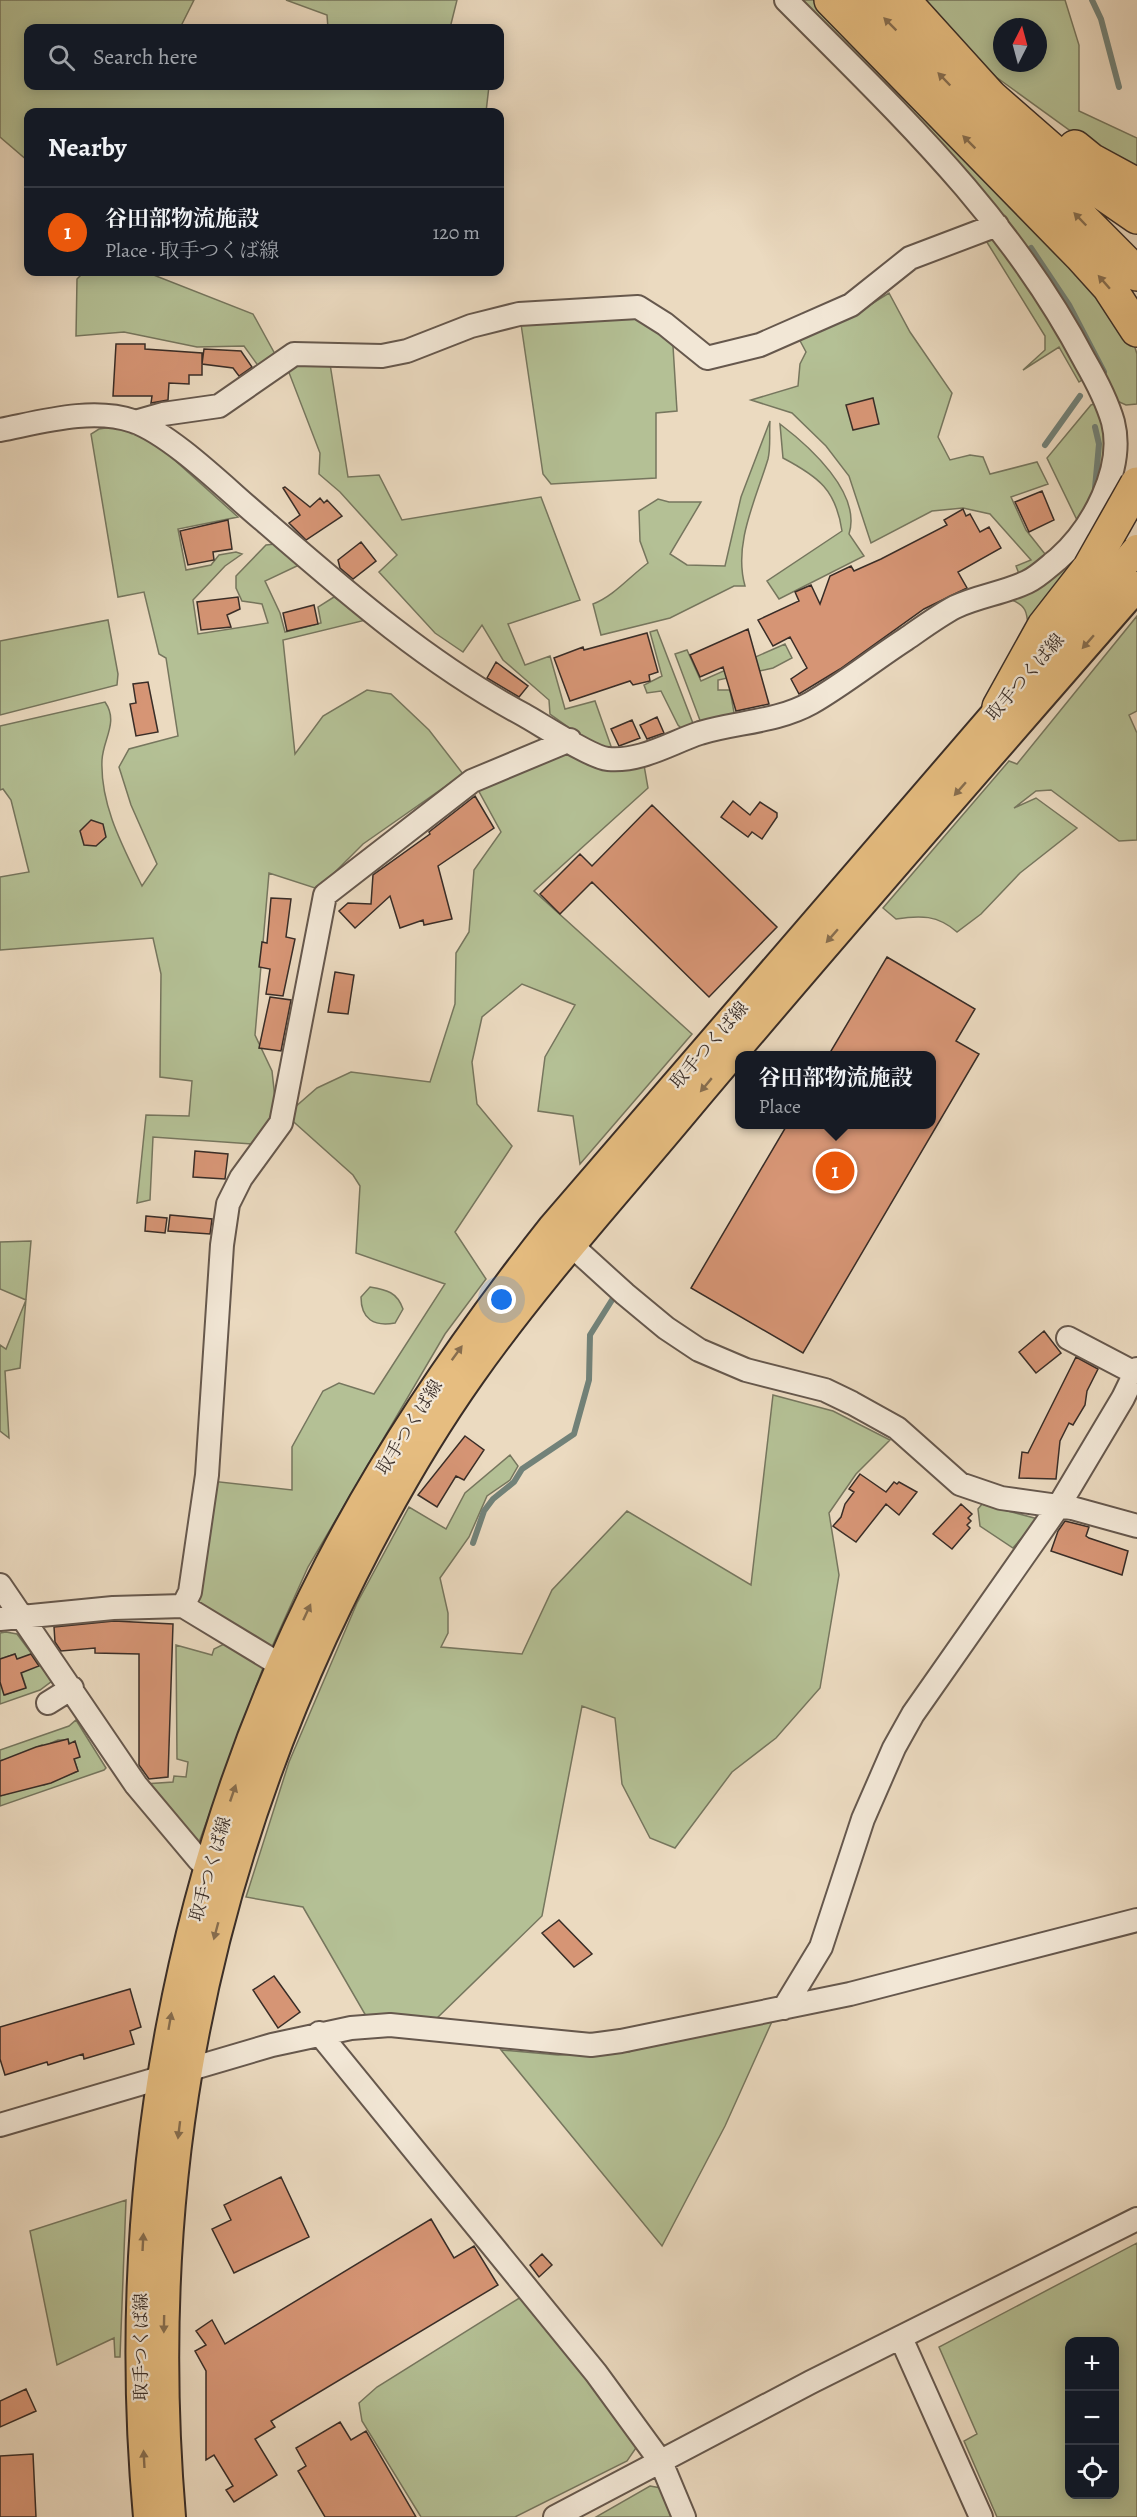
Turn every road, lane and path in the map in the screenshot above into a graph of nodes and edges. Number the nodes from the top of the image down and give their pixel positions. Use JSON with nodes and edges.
{"nodes":[{"id":1,"x":786,"y":0,"type":"edge"},
{"id":2,"x":831,"y":0,"type":"edge"},
{"id":3,"x":865,"y":0,"type":"edge"},
{"id":4,"x":903,"y":0,"type":"edge"},
{"id":5,"x":959,"y":58,"type":"junction"},
{"id":6,"x":1137,"y":185,"type":"edge"},
{"id":7,"x":1137,"y":217,"type":"edge"},
{"id":8,"x":997,"y":225,"type":"junction"},
{"id":9,"x":1137,"y":274,"type":"edge"},
{"id":10,"x":1137,"y":330,"type":"edge"},
{"id":11,"x":135,"y":422,"type":"junction"},
{"id":12,"x":0,"y":430,"type":"edge"},
{"id":13,"x":1137,"y":484,"type":"edge"},
{"id":14,"x":1079,"y":537,"type":"junction"},
{"id":15,"x":1137,"y":549,"type":"edge"},
{"id":16,"x":1120,"y":585,"type":"edge"},
{"id":17,"x":999,"y":707,"type":"joint"},
{"id":18,"x":570,"y":740,"type":"junction"},
{"id":19,"x":562,"y":1237,"type":"junction"},
{"id":20,"x":1068,"y":1338,"type":"dead end"},
{"id":21,"x":1136,"y":1371,"type":"edge"},
{"id":22,"x":1058,"y":1507,"type":"junction"},
{"id":23,"x":1137,"y":1526,"type":"edge"},
{"id":24,"x":0,"y":1584,"type":"edge"},
{"id":25,"x":183,"y":1606,"type":"junction"},
{"id":26,"x":10,"y":1618,"type":"edge"},
{"id":27,"x":282,"y":1666,"type":"junction"},
{"id":28,"x":72,"y":1688,"type":"junction"},
{"id":29,"x":48,"y":1703,"type":"dead end"},
{"id":30,"x":209,"y":1867,"type":"junction"},
{"id":31,"x":1137,"y":1920,"type":"edge"},
{"id":32,"x":784,"y":2008,"type":"junction"},
{"id":33,"x":319,"y":2033,"type":"junction"},
{"id":34,"x":174,"y":2075,"type":"junction"},
{"id":35,"x":0,"y":2125,"type":"edge"},
{"id":36,"x":1137,"y":2219,"type":"edge"},
{"id":37,"x":900,"y":2338,"type":"junction"},
{"id":38,"x":661,"y":2462,"type":"junction"},
{"id":39,"x":148,"y":2517,"type":"edge"},
{"id":40,"x":171,"y":2517,"type":"edge"},
{"id":41,"x":555,"y":2517,"type":"edge"},
{"id":42,"x":684,"y":2517,"type":"edge"},
{"id":43,"x":981,"y":2517,"type":"edge"}],
"edges":[{"from":1,"to":8,"type":"street"},
{"from":10,"to":2,"type":"highway","one_way":true},
{"from":9,"to":3,"type":"highway","one_way":true},
{"from":4,"to":5,"type":"highway"},
{"from":5,"to":6,"type":"highway"},
{"from":5,"to":7,"type":"highway"},
{"from":8,"to":11,"type":"street"},
{"from":8,"to":14,"type":"street"},
{"from":11,"to":12,"type":"street"},
{"from":11,"to":18,"type":"street"},
{"from":13,"to":16,"type":"highway","bridge":true},
{"from":14,"to":16,"type":"street"},
{"from":14,"to":18,"type":"street"},
{"from":15,"to":16,"type":"main road","name":"取手つくば線","bridge":true},
{"from":16,"to":17,"type":"highway"},
{"from":16,"to":19,"type":"main road","name":"取手つくば線","one_way":true},
{"from":17,"to":19,"type":"main road","name":"取手つくば線"},
{"from":18,"to":25,"type":"street"},
{"from":19,"to":22,"type":"street"},
{"from":27,"to":19,"type":"main road","name":"取手つくば線","one_way":true},
{"from":19,"to":34,"type":"main road","name":"取手つくば線","one_way":true},
{"from":20,"to":21,"type":"street"},
{"from":21,"to":22,"type":"street"},
{"from":22,"to":23,"type":"street"},
{"from":22,"to":32,"type":"street"},
{"from":24,"to":26,"type":"street"},
{"from":25,"to":26,"type":"street"},
{"from":25,"to":27,"type":"street"},
{"from":26,"to":28,"type":"street"},
{"from":30,"to":27,"type":"main road","name":"取手つくば線","one_way":true},
{"from":28,"to":29,"type":"street"},
{"from":28,"to":30,"type":"street"},
{"from":34,"to":30,"type":"main road","name":"取手つくば線","one_way":true},
{"from":31,"to":32,"type":"street"},
{"from":32,"to":33,"type":"street"},
{"from":33,"to":34,"type":"street"},
{"from":33,"to":38,"type":"street"},
{"from":34,"to":35,"type":"street"},
{"from":39,"to":34,"type":"main road","name":"取手つくば線","one_way":true},
{"from":34,"to":40,"type":"main road","name":"取手つくば線","one_way":true},
{"from":36,"to":37,"type":"street"},
{"from":37,"to":38,"type":"street"},
{"from":37,"to":43,"type":"street"},
{"from":38,"to":41,"type":"street"},
{"from":38,"to":42,"type":"street"}]}
